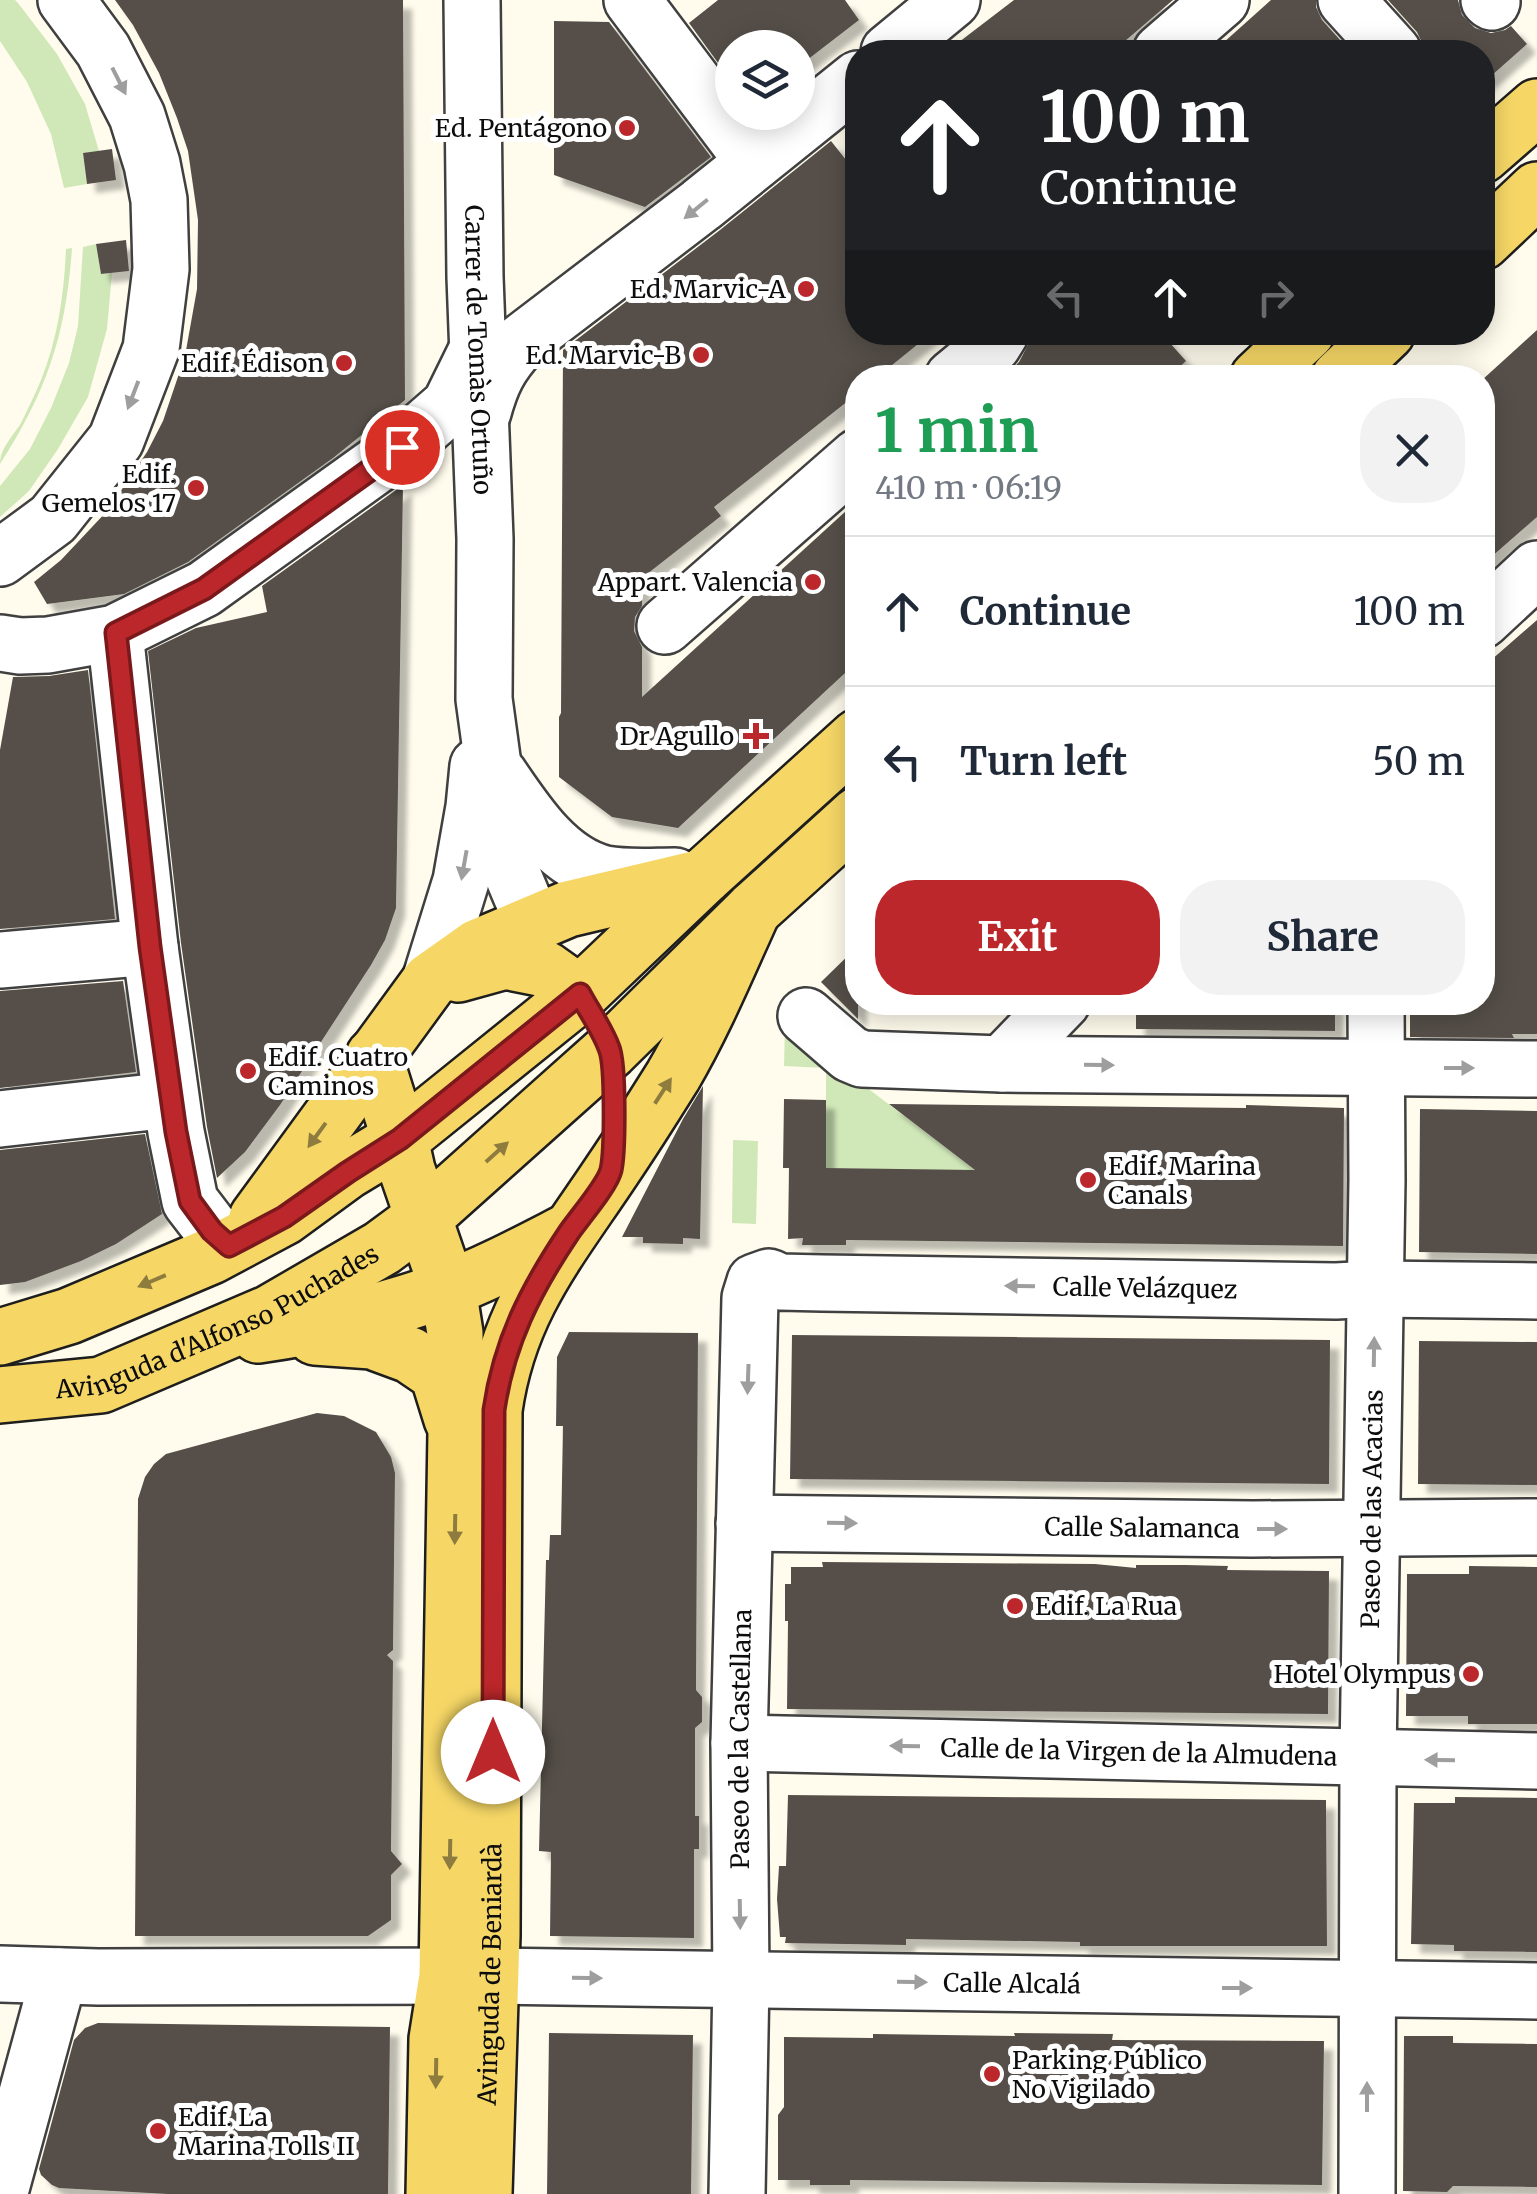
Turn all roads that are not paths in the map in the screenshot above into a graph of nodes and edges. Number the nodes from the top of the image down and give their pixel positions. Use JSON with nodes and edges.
{"nodes":[{"id":1,"x":66,"y":0,"type":"edge"},
{"id":2,"x":472,"y":0,"type":"edge"},
{"id":3,"x":632,"y":0,"type":"edge"},
{"id":4,"x":1346,"y":0,"type":"edge"},
{"id":5,"x":1208,"y":4,"type":"edge"},
{"id":6,"x":1173,"y":40,"type":"edge"},
{"id":7,"x":1382,"y":40,"type":"edge"},
{"id":8,"x":1537,"y":107,"type":"edge"},
{"id":9,"x":845,"y":109,"type":"edge"},
{"id":10,"x":1495,"y":144,"type":"edge"},
{"id":11,"x":754,"y":162,"type":"junction"},
{"id":12,"x":1537,"y":190,"type":"edge"},
{"id":13,"x":1495,"y":230,"type":"edge"},
{"id":14,"x":475,"y":277,"type":"junction"},
{"id":15,"x":556,"y":317,"type":"junction"},
{"id":16,"x":993,"y":345,"type":"edge"},
{"id":17,"x":1293,"y":345,"type":"edge"},
{"id":18,"x":1374,"y":345,"type":"edge"},
{"id":19,"x":478,"y":347,"type":"junction"},
{"id":20,"x":969,"y":365,"type":"edge"},
{"id":21,"x":1272,"y":365,"type":"edge"},
{"id":22,"x":1353,"y":365,"type":"edge"},
{"id":23,"x":482,"y":415,"type":"junction"},
{"id":24,"x":402,"y":447,"type":"junction"},
{"id":25,"x":845,"y":476,"type":"edge"},
{"id":26,"x":485,"y":539,"type":"junction"},
{"id":27,"x":0,"y":558,"type":"edge"},
{"id":28,"x":1537,"y":569,"type":"edge"},
{"id":29,"x":1495,"y":608,"type":"edge"},
{"id":30,"x":664,"y":626,"type":"dead end"},
{"id":31,"x":116,"y":633,"type":"junction"},
{"id":32,"x":0,"y":643,"type":"edge"},
{"id":33,"x":484,"y":699,"type":"junction"},
{"id":34,"x":845,"y":749,"type":"edge"},
{"id":35,"x":493,"y":765,"type":"junction"},
{"id":36,"x":845,"y":827,"type":"edge"},
{"id":37,"x":703,"y":877,"type":"junction"},
{"id":38,"x":753,"y":910,"type":"junction"},
{"id":39,"x":533,"y":923,"type":"junction"},
{"id":40,"x":150,"y":947,"type":"junction"},
{"id":41,"x":0,"y":960,"type":"edge"},
{"id":42,"x":430,"y":981,"type":"junction"},
{"id":43,"x":580,"y":994,"type":"junction"},
{"id":44,"x":1049,"y":1015,"type":"edge"},
{"id":45,"x":1376,"y":1015,"type":"edge"},
{"id":46,"x":806,"y":1016,"type":"dead end"},
{"id":47,"x":611,"y":1050,"type":"junction"},
{"id":48,"x":374,"y":1056,"type":"junction"},
{"id":49,"x":1002,"y":1064,"type":"junction"},
{"id":50,"x":1376,"y":1068,"type":"junction"},
{"id":51,"x":1537,"y":1068,"type":"edge"},
{"id":52,"x":170,"y":1100,"type":"junction"},
{"id":53,"x":0,"y":1119,"type":"edge"},
{"id":54,"x":400,"y":1139,"type":"junction"},
{"id":55,"x":611,"y":1173,"type":"junction"},
{"id":56,"x":424,"y":1217,"type":"junction"},
{"id":57,"x":569,"y":1231,"type":"junction"},
{"id":58,"x":235,"y":1243,"type":"junction"},
{"id":59,"x":755,"y":1282,"type":"joint"},
{"id":60,"x":448,"y":1289,"type":"junction"},
{"id":61,"x":1374,"y":1289,"type":"junction"},
{"id":62,"x":1537,"y":1291,"type":"edge"},
{"id":63,"x":265,"y":1334,"type":"junction"},
{"id":64,"x":0,"y":1338,"type":"edge"},
{"id":65,"x":206,"y":1342,"type":"junction"},
{"id":66,"x":0,"y":1395,"type":"edge"},
{"id":67,"x":456,"y":1432,"type":"junction"},
{"id":68,"x":744,"y":1523,"type":"junction"},
{"id":69,"x":1371,"y":1527,"type":"junction"},
{"id":70,"x":1537,"y":1527,"type":"edge"},
{"id":71,"x":739,"y":1744,"type":"junction"},
{"id":72,"x":1368,"y":1756,"type":"junction"},
{"id":73,"x":1537,"y":1761,"type":"edge"},
{"id":74,"x":0,"y":1974,"type":"edge"},
{"id":75,"x":59,"y":1976,"type":"junction"},
{"id":76,"x":469,"y":1976,"type":"junction"},
{"id":77,"x":741,"y":1980,"type":"junction"},
{"id":78,"x":1368,"y":1989,"type":"junction"},
{"id":79,"x":1537,"y":1991,"type":"edge"},
{"id":80,"x":0,"y":2192,"type":"edge"},
{"id":81,"x":434,"y":2194,"type":"edge"},
{"id":82,"x":484,"y":2194,"type":"edge"},
{"id":83,"x":737,"y":2194,"type":"edge"},
{"id":84,"x":1367,"y":2194,"type":"edge"}],
"edges":[{"from":1,"to":27,"type":"street","one_way":true},
{"from":2,"to":14,"type":"street","name":"Carrer de Tomàs Ortuño"},
{"from":3,"to":11,"type":"street"},
{"from":4,"to":7,"type":"street"},
{"from":5,"to":6,"type":"street"},
{"from":8,"to":10,"type":"main road"},
{"from":9,"to":11,"type":"street"},
{"from":11,"to":15,"type":"street","one_way":true},
{"from":12,"to":13,"type":"main road"},
{"from":14,"to":15,"type":"street"},
{"from":14,"to":19,"type":"street","name":"Carrer de Tomàs Ortuño"},
{"from":15,"to":23,"type":"street"},
{"from":16,"to":20,"type":"street"},
{"from":17,"to":21,"type":"main road"},
{"from":18,"to":22,"type":"main road"},
{"from":19,"to":23,"type":"street","name":"Carrer de Tomàs Ortuño"},
{"from":19,"to":24,"type":"street"},
{"from":23,"to":26,"type":"street","name":"Carrer de Tomàs Ortuño"},
{"from":24,"to":26,"type":"street"},
{"from":24,"to":31,"type":"street"},
{"from":25,"to":30,"type":"street"},
{"from":26,"to":33,"type":"street","name":"Carrer de Tomàs Ortuño"},
{"from":28,"to":29,"type":"street"},
{"from":31,"to":32,"type":"street"},
{"from":31,"to":40,"type":"street"},
{"from":33,"to":35,"type":"street","name":"Carrer de Tomàs Ortuño"},
{"from":33,"to":42,"type":"street","name":"Carrer de Tomàs Ortuño","one_way":true},
{"from":34,"to":37,"type":"main road"},
{"from":35,"to":37,"type":"street"},
{"from":35,"to":39,"type":"street","name":"Carrer de Tomàs Ortuño"},
{"from":36,"to":38,"type":"main road","name":"Avinguda d'Alfonso Puchades"},
{"from":37,"to":39,"type":"main road"},
{"from":37,"to":43,"type":"main road"},
{"from":38,"to":47,"type":"main road","name":"Avinguda d'Alfonso Puchades"},
{"from":55,"to":38,"type":"main road","name":"Avinguda de Beniardà","one_way":true},
{"from":39,"to":42,"type":"main road"},
{"from":39,"to":43,"type":"main road"},
{"from":40,"to":41,"type":"street"},
{"from":40,"to":52,"type":"street"},
{"from":42,"to":43,"type":"main road"},
{"from":42,"to":48,"type":"main road"},
{"from":43,"to":47,"type":"main road"},
{"from":43,"to":54,"type":"main road"},
{"from":44,"to":49,"type":"street"},
{"from":45,"to":50,"type":"street","name":"Paseo de las Acacias"},
{"from":46,"to":49,"type":"street"},
{"from":47,"to":55,"type":"main road"},
{"from":56,"to":47,"type":"main road","name":"Avinguda d'Alfonso Puchades","one_way":true},
{"from":48,"to":54,"type":"main road","name":"Avinguda de Beniardà"},
{"from":48,"to":58,"type":"main road","one_way":true},
{"from":49,"to":50,"type":"street","one_way":true},
{"from":50,"to":51,"type":"street","one_way":true},
{"from":50,"to":61,"type":"street","name":"Paseo de las Acacias"},
{"from":52,"to":53,"type":"street"},
{"from":52,"to":58,"type":"street"},
{"from":54,"to":56,"type":"main road","name":"Avinguda de Beniardà"},
{"from":54,"to":58,"type":"main road"},
{"from":55,"to":57,"type":"main road","name":"Avinguda de Beniardà"},
{"from":56,"to":60,"type":"main road","name":"Avinguda de Beniardà"},
{"from":56,"to":65,"type":"main road","name":"Avinguda d'Alfonso Puchades"},
{"from":57,"to":60,"type":"main road"},
{"from":57,"to":76,"type":"main road","name":"Avinguda de Beniardà"},
{"from":58,"to":64,"type":"main road","one_way":true},
{"from":61,"to":59,"type":"street","name":"Calle Velázquez","one_way":true},
{"from":59,"to":68,"type":"street","name":"Paseo de la Castellana","one_way":true},
{"from":60,"to":63,"type":"main road"},
{"from":60,"to":67,"type":"main road","name":"Avinguda de Beniardà"},
{"from":61,"to":62,"type":"street","name":"Calle Velázquez"},
{"from":69,"to":61,"type":"street","name":"Paseo de las Acacias","one_way":true},
{"from":63,"to":65,"type":"main road"},
{"from":63,"to":67,"type":"main road"},
{"from":65,"to":66,"type":"main road","name":"Avinguda d'Alfonso Puchades"},
{"from":67,"to":76,"type":"main road","name":"Avinguda de Beniardà","one_way":true},
{"from":68,"to":69,"type":"street","name":"Calle Salamanca","one_way":true},
{"from":68,"to":71,"type":"street","name":"Paseo de la Castellana"},
{"from":69,"to":70,"type":"street","name":"Calle Salamanca"},
{"from":69,"to":72,"type":"street","name":"Paseo de las Acacias"},
{"from":72,"to":71,"type":"street","name":"Calle de la Virgen de la Almudena","one_way":true},
{"from":71,"to":77,"type":"street","name":"Paseo de la Castellana","one_way":true},
{"from":73,"to":72,"type":"street","name":"Calle de la Virgen de la Almudena","one_way":true},
{"from":72,"to":78,"type":"street","name":"Paseo de las Acacias"},
{"from":74,"to":75,"type":"street","name":"Calle Alcalá"},
{"from":75,"to":76,"type":"street","name":"Calle Alcalá"},
{"from":75,"to":80,"type":"street"},
{"from":76,"to":77,"type":"street","name":"Calle Alcalá","one_way":true},
{"from":76,"to":81,"type":"main road","name":"Avinguda de Beniardà","one_way":true},
{"from":76,"to":82,"type":"main road","name":"Avinguda de Beniardà"},
{"from":77,"to":78,"type":"street","name":"Calle Alcalá","one_way":true},
{"from":77,"to":83,"type":"street","name":"Paseo de la Castellana"},
{"from":78,"to":79,"type":"street","name":"Calle Alcalá"},
{"from":84,"to":78,"type":"street","name":"Paseo de las Acacias","one_way":true}]}
